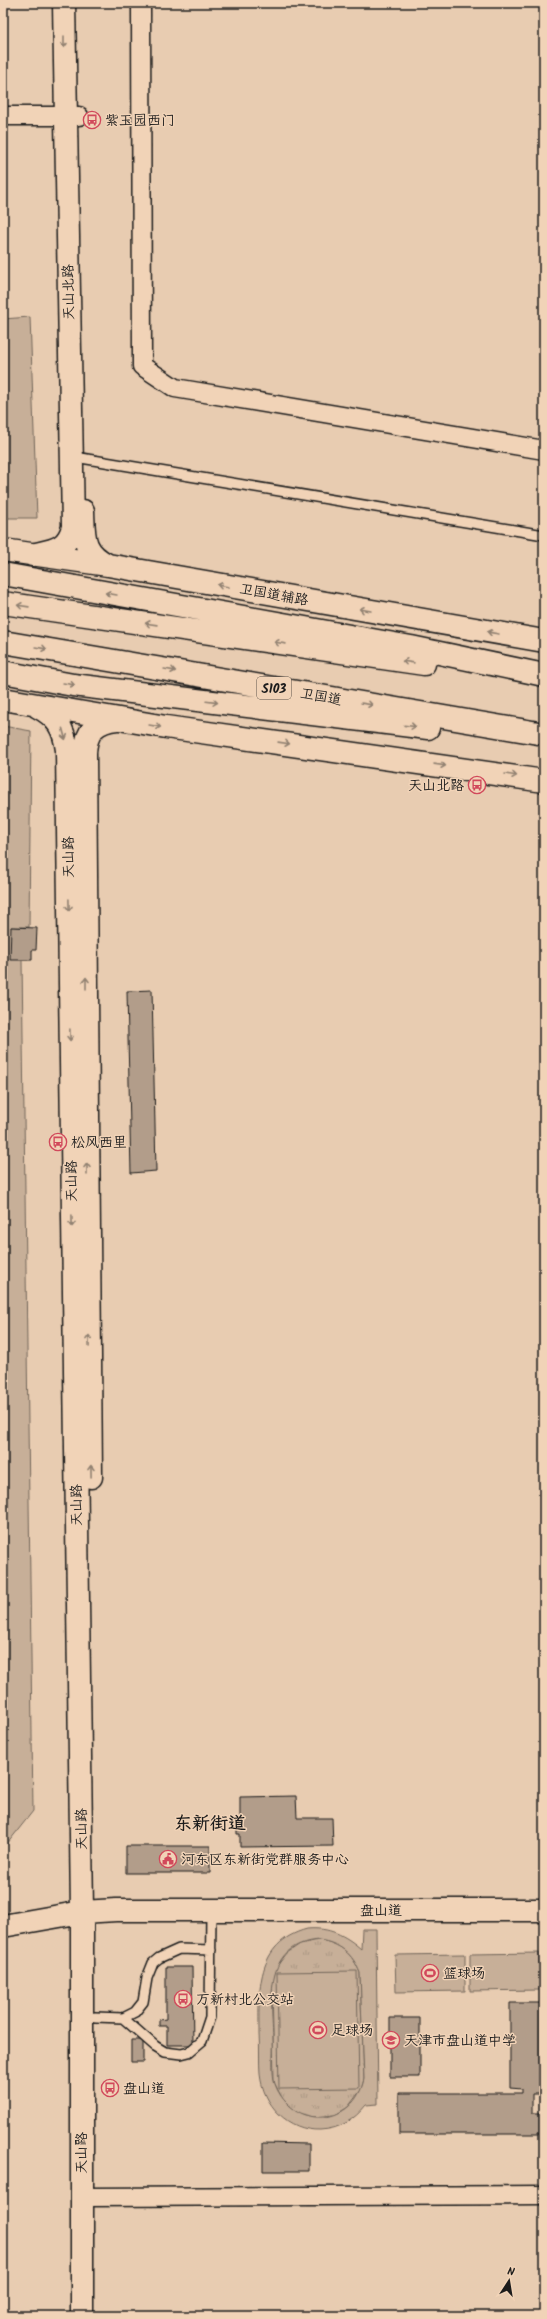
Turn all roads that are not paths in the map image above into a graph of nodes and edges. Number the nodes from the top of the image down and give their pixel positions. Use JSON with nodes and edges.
{"nodes":[{"id":1,"x":64,"y":3,"type":"edge"},
{"id":2,"x":79,"y":3,"type":"edge"},
{"id":3,"x":141,"y":3,"type":"edge"},
{"id":4,"x":3,"y":116,"type":"edge"},
{"id":5,"x":72,"y":116,"type":"junction"},
{"id":6,"x":544,"y":450,"type":"edge"},
{"id":7,"x":81,"y":458,"type":"junction"},
{"id":8,"x":544,"y":534,"type":"edge"},
{"id":9,"x":3,"y":550,"type":"edge"},
{"id":10,"x":32,"y":555,"type":"junction"},
{"id":11,"x":108,"y":565,"type":"junction"},
{"id":12,"x":3,"y":574,"type":"edge"},
{"id":13,"x":3,"y":603,"type":"edge"},
{"id":14,"x":544,"y":641,"type":"edge"},
{"id":15,"x":3,"y":642,"type":"edge"},
{"id":16,"x":3,"y":672,"type":"edge"},
{"id":17,"x":544,"y":675,"type":"edge"},
{"id":18,"x":544,"y":682,"type":"edge"},
{"id":19,"x":3,"y":699,"type":"edge"},
{"id":20,"x":38,"y":707,"type":"junction"},
{"id":21,"x":117,"y":719,"type":"junction"},
{"id":22,"x":544,"y":734,"type":"edge"},
{"id":23,"x":544,"y":741,"type":"edge"},
{"id":24,"x":544,"y":781,"type":"edge"},
{"id":25,"x":544,"y":1900,"type":"edge"},
{"id":26,"x":211,"y":1905,"type":"junction"},
{"id":27,"x":89,"y":1907,"type":"junction"},
{"id":28,"x":544,"y":1910,"type":"edge"},
{"id":29,"x":3,"y":1916,"type":"edge"},
{"id":30,"x":3,"y":1926,"type":"edge"},
{"id":31,"x":211,"y":1950,"type":"junction"},
{"id":32,"x":95,"y":2017,"type":"junction"},
{"id":33,"x":123,"y":2018,"type":"junction"},
{"id":34,"x":544,"y":2195,"type":"edge"},
{"id":35,"x":87,"y":2197,"type":"junction"},
{"id":36,"x":82,"y":2316,"type":"edge"},
{"id":37,"x":94,"y":2316,"type":"edge"}],
"edges":[{"from":1,"to":5,"type":"main road","name":"天山北路","one_way":true},
{"from":2,"to":5,"type":"main road","name":"天山北路"},
{"from":3,"to":6,"type":"street"},
{"from":4,"to":5,"type":"street"},
{"from":5,"to":7,"type":"main road","name":"天山北路"},
{"from":5,"to":10,"type":"main road","name":"天山北路"},
{"from":7,"to":8,"type":"lane"},
{"from":7,"to":11,"type":"main road","name":"天山北路"},
{"from":9,"to":10,"type":"main road","name":"卫国道辅路"},
{"from":10,"to":11,"type":"main road","name":"卫国道辅路"},
{"from":14,"to":11,"type":"main road","name":"卫国道辅路","one_way":true},
{"from":17,"to":12,"type":"main road","one_way":true},
{"from":18,"to":13,"type":"main road","one_way":true},
{"from":15,"to":22,"type":"main road","name":"卫国道","number":"S103","one_way":true},
{"from":16,"to":23,"type":"main road","one_way":true},
{"from":19,"to":20,"type":"main road"},
{"from":20,"to":21,"type":"main road"},
{"from":20,"to":27,"type":"main road","name":"天山路","one_way":true},
{"from":21,"to":24,"type":"main road","one_way":true},
{"from":27,"to":21,"type":"main road","name":"天山路","one_way":true},
{"from":25,"to":26,"type":"main road","name":"盘山道"},
{"from":26,"to":27,"type":"main road","name":"盘山道"},
{"from":26,"to":28,"type":"main road","name":"盘山道"},
{"from":26,"to":31,"type":"lane"},
{"from":27,"to":29,"type":"main road","name":"盘山道"},
{"from":27,"to":30,"type":"main road","name":"盘山道"},
{"from":27,"to":32,"type":"main road","name":"天山路"},
{"from":27,"to":35,"type":"main road","name":"天山路"},
{"from":31,"to":33,"type":"lane"},
{"from":31,"to":33,"type":"lane"},
{"from":32,"to":33,"type":"lane"},
{"from":32,"to":35,"type":"main road","name":"天山路"},
{"from":34,"to":35,"type":"street"},
{"from":35,"to":36,"type":"main road","name":"天山路"},
{"from":35,"to":37,"type":"main road","name":"天山路"}]}
